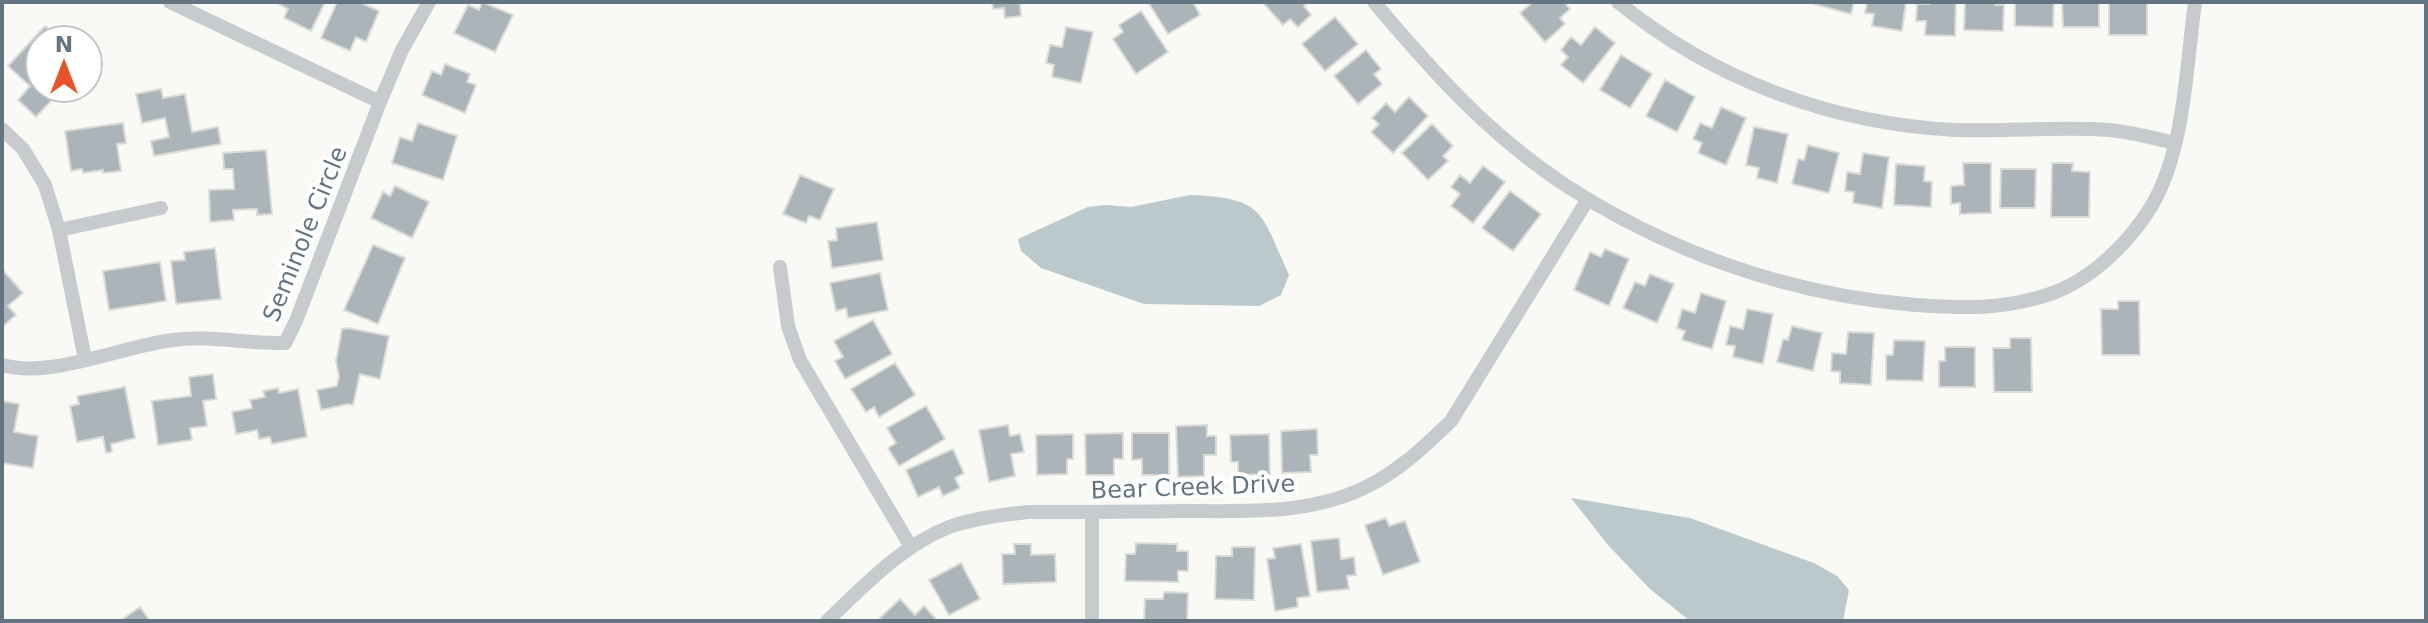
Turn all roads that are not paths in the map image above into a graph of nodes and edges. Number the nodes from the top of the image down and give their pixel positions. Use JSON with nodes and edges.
{"nodes":[{"id":1,"x":170,"y":2,"type":"edge"},
{"id":2,"x":429,"y":2,"type":"edge"},
{"id":3,"x":1374,"y":2,"type":"edge"},
{"id":4,"x":1618,"y":2,"type":"edge"},
{"id":5,"x":2195,"y":2,"type":"edge"},
{"id":6,"x":380,"y":102,"type":"junction"},
{"id":7,"x":2,"y":129,"type":"edge"},
{"id":8,"x":2175,"y":143,"type":"junction"},
{"id":9,"x":1588,"y":199,"type":"junction"},
{"id":10,"x":161,"y":208,"type":"dead end"},
{"id":11,"x":59,"y":230,"type":"junction"},
{"id":12,"x":780,"y":267,"type":"dead end"},
{"id":13,"x":85,"y":359,"type":"junction"},
{"id":14,"x":2,"y":365,"type":"edge"},
{"id":15,"x":1092,"y":512,"type":"junction"},
{"id":16,"x":911,"y":547,"type":"junction"},
{"id":17,"x":827,"y":621,"type":"edge"},
{"id":18,"x":1092,"y":621,"type":"edge"}],
"edges":[{"from":1,"to":6,"type":"street"},
{"from":2,"to":6,"type":"street","name":"Seminole Circle"},
{"from":3,"to":9,"type":"street"},
{"from":4,"to":8,"type":"street"},
{"from":5,"to":8,"type":"street"},
{"from":6,"to":13,"type":"street","name":"Seminole Circle"},
{"from":7,"to":11,"type":"street"},
{"from":8,"to":9,"type":"street"},
{"from":9,"to":15,"type":"street","name":"Bear Creek Drive"},
{"from":10,"to":11,"type":"street"},
{"from":11,"to":13,"type":"street"},
{"from":12,"to":16,"type":"street"},
{"from":13,"to":14,"type":"street"},
{"from":15,"to":16,"type":"street","name":"Bear Creek Drive"},
{"from":15,"to":18,"type":"street"},
{"from":16,"to":17,"type":"street","name":"Bear Creek Drive"}]}
